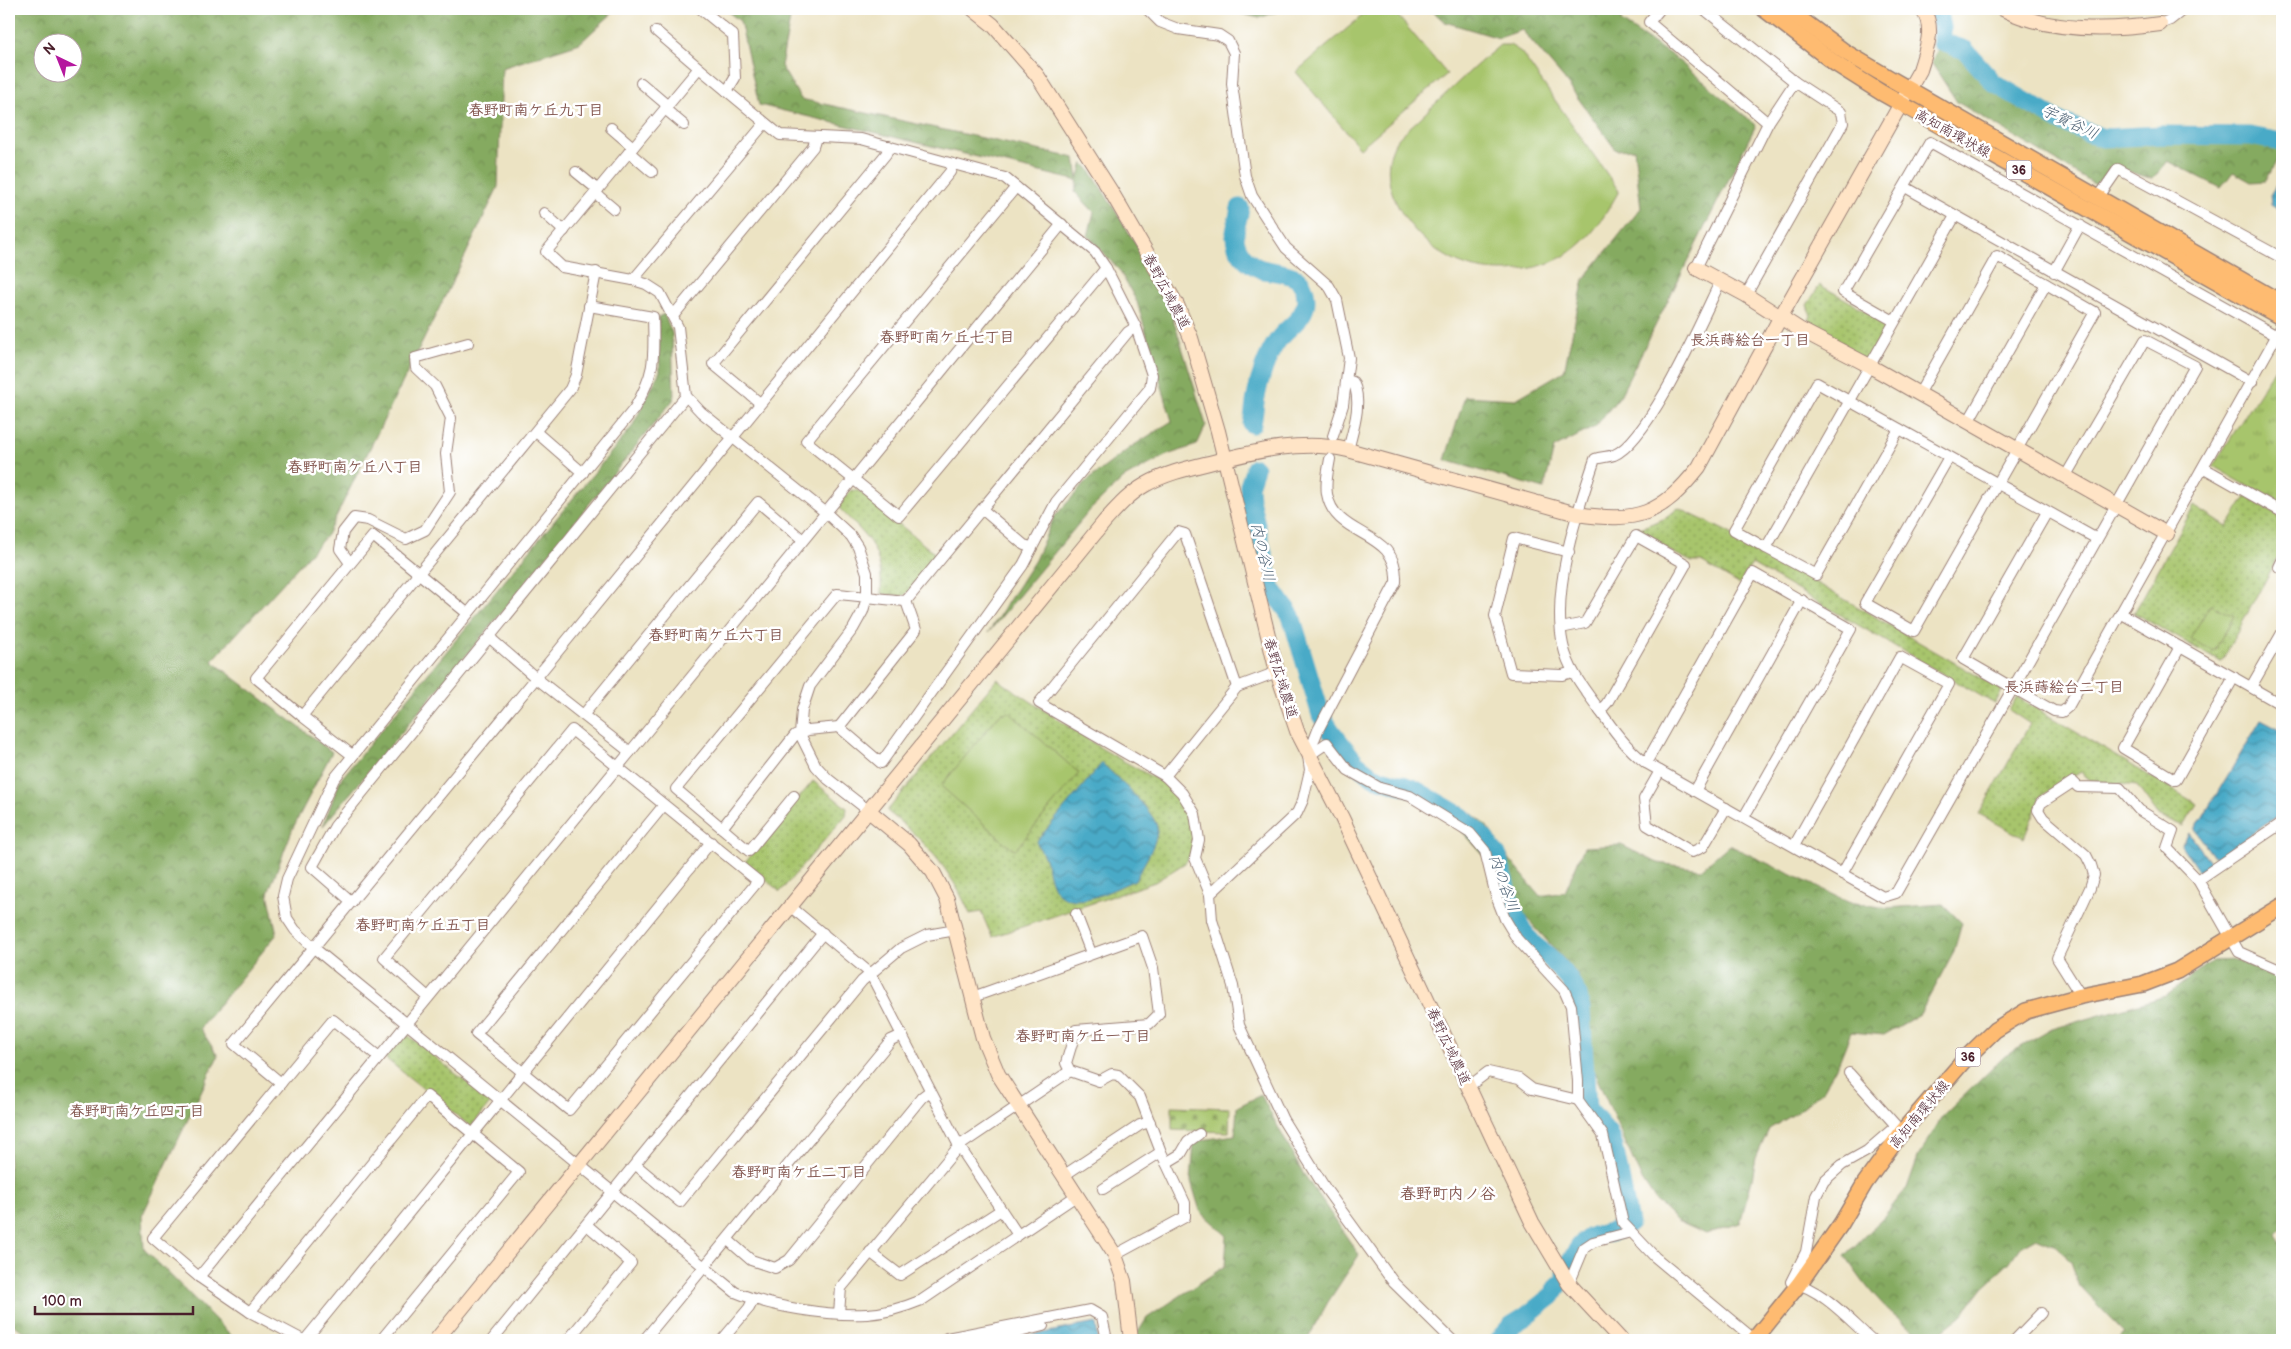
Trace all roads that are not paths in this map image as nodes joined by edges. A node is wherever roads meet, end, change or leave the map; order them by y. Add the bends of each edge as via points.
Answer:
1 (701, 9) edge
2 (973, 9) edge
3 (1147, 9) edge
4 (1660, 9) edge
5 (1704, 9) edge
6 (1764, 9) edge
7 (1787, 9) edge
8 (1922, 9) edge
9 (2003, 9) edge
10 (2184, 9) edge
11 (2160, 24) joint
12 (656, 31) dead end
13 (699, 68) junction
14 (1795, 82) junction
15 (641, 83) dead end
16 (1910, 90) junction
17 (727, 91) junction
18 (1901, 104) junction
19 (666, 108) junction
20 (764, 123) junction
21 (1768, 123) junction
22 (684, 125) dead end
23 (611, 128) dead end
24 (816, 137) junction
25 (889, 146) junction
26 (631, 150) junction
27 (953, 164) junction
28 (576, 172) dead end
29 (652, 172) dead end
30 (1016, 187) junction
31 (1905, 187) junction
32 (596, 192) junction
33 (2098, 198) junction
34 (614, 209) dead end
35 (544, 213) dead end
36 (1955, 216) junction
37 (1062, 224) junction
38 (2080, 225) junction
39 (564, 231) junction
40 (2282, 258) edge
41 (1106, 268) junction
42 (1696, 268) joint
43 (596, 272) junction
44 (2054, 272) junction
45 (634, 280) junction
46 (1720, 282) junction
47 (2046, 284) junction
48 (1746, 295) junction
49 (2282, 303) edge
50 (589, 306) junction
51 (673, 316) junction
52 (1780, 318) junction
53 (2282, 318) edge
54 (1894, 321) junction
55 (2282, 326) edge
56 (1136, 328) junction
57 (2277, 336) junction
58 (468, 343) dead end
59 (1868, 365) junction
60 (1347, 380) junction
61 (2252, 382) junction
62 (1919, 394) junction
63 (686, 396) junction
64 (1849, 400) junction
65 (760, 403) junction
66 (1968, 422) junction
67 (1899, 428) junction
68 (536, 432) junction
69 (1333, 436) dead end
70 (732, 437) junction
71 (1348, 450) junction
72 (2018, 450) junction
73 (1949, 457) junction
74 (1226, 459) junction
75 (1330, 459) dead end
76 (2204, 468) junction
77 (583, 472) junction
78 (2065, 477) junction
79 (853, 479) junction
80 (1998, 484) junction
81 (2116, 506) junction
82 (983, 510) junction
83 (825, 512) junction
84 (2047, 512) junction
85 (2282, 512) edge
86 (1577, 514) junction
87 (2167, 534) junction
88 (802, 539) junction
89 (2097, 540) junction
90 (1031, 547) junction
91 (1766, 548) junction
92 (1569, 552) junction
93 (2282, 561) edge
94 (350, 563) junction
95 (2282, 569) edge
96 (418, 574) junction
97 (867, 598) junction
98 (1802, 600) junction
99 (906, 601) junction
100 (467, 613) junction
101 (2122, 614) junction
102 (1561, 628) junction
103 (2282, 633) edge
104 (490, 638) junction
105 (2180, 647) junction
106 (1277, 672) junction
107 (1573, 672) junction
108 (536, 678) junction
109 (2234, 678) junction
110 (1236, 687) junction
111 (2250, 687) junction
112 (2013, 688) junction
113 (2282, 705) edge
114 (1600, 711) junction
115 (584, 714) junction
116 (302, 716) junction
117 (839, 726) junction
118 (800, 734) junction
119 (630, 752) junction
120 (352, 755) junction
121 (1308, 756) junction
122 (1646, 762) junction
123 (618, 767) junction
124 (1660, 772) junction
125 (1165, 776) junction
126 (1694, 791) junction
127 (794, 796) dead end
128 (664, 805) junction
129 (1726, 808) junction
130 (869, 811) junction
131 (1744, 817) junction
132 (2282, 823) edge
133 (722, 828) junction
134 (712, 842) junction
135 (1794, 846) junction
136 (1842, 874) junction
137 (2198, 880) junction
138 (1210, 894) junction
139 (352, 902) junction
140 (2282, 906) edge
141 (791, 907) junction
142 (1076, 914) dead end
143 (956, 930) junction
144 (823, 933) junction
145 (2232, 939) junction
146 (314, 948) junction
147 (1091, 953) junction
148 (2282, 971) edge
149 (870, 973) junction
150 (2081, 996) junction
151 (428, 997) junction
152 (973, 997) junction
153 (407, 1024) junction
154 (902, 1035) junction
155 (379, 1057) junction
156 (523, 1072) junction
157 (1070, 1072) junction
158 (1849, 1072) dead end
159 (281, 1083) junction
160 (1468, 1087) junction
161 (930, 1091) junction
162 (500, 1099) junction
163 (1578, 1100) junction
164 (1017, 1108) junction
165 (1150, 1122) junction
166 (1899, 1129) junction
167 (473, 1134) junction
168 (1199, 1134) dead end
169 (959, 1146) junction
170 (1161, 1152) junction
171 (1166, 1163) junction
172 (579, 1165) junction
173 (636, 1165) junction
174 (1063, 1176) junction
175 (1103, 1189) dead end
176 (613, 1192) junction
177 (1076, 1196) junction
178 (1001, 1210) junction
179 (587, 1225) junction
180 (1627, 1227) junction
181 (1018, 1235) junction
182 (728, 1240) junction
183 (870, 1252) junction
184 (1114, 1255) junction
185 (705, 1267) junction
186 (199, 1277) junction
187 (1569, 1284) junction
188 (1799, 1284) junction
189 (753, 1300) junction
190 (250, 1312) junction
191 (1079, 1312) junction
192 (839, 1313) junction
193 (2041, 1313) dead end
194 (304, 1340) edge
195 (381, 1340) edge
196 (436, 1340) edge
197 (492, 1340) edge
198 (568, 1340) edge
199 (644, 1340) edge
200 (722, 1340) edge
201 (945, 1340) edge
202 (986, 1340) edge
203 (1107, 1340) edge
204 (1131, 1340) edge
205 (1452, 1340) edge
206 (1621, 1340) edge
207 (1755, 1340) edge
208 (1872, 1340) edge
209 (2015, 1340) edge

1 - 17 street via 733,35 735,78
2 - 74 street, 春野広域農道 via 993,25 1037,75 1173,297 1191,338
3 - 60 street via 1160,22 1178,29 1219,35 1228,41 1234,53 1232,84 1245,176 1252,196 1286,248 1329,286 1337,300 1349,358
4 - 21 street via 1649,22
5 - 14 street
6 - 18 main road, 高知南環状線 / 36 via 1836,64
7 - 16 main road, 高知南環状線 / 36 via 1845,52
8 - 16 street via 1927,15 1930,37
9 - 11 street via 2040,22 2065,26 2132,28
10 - 11 street
12 - 13 street
13 - 17 street
13 - 19 street
14 - 21 street
14 - 48 street via 1841,112 1843,123
15 - 19 street
16 - 18 street
16 - 33 main road, 高知南環状線 / 36
17 - 20 street
18 - 52 street
18 - 53 main road, 高知南環状線 / 36
19 - 22 street
19 - 26 street
20 - 24 street via 780,135
20 - 45 street
21 - 42 street
23 - 26 street
24 - 25 street via 861,139
24 - 51 street via 813,148
25 - 27 street
25 - 65 street via 886,154 713,364
26 - 29 street
26 - 32 street
27 - 30 street via 1005,178
27 - 65 street
28 - 32 street
30 - 37 street
30 - 79 street via 806,441
31 - 36 street
31 - 38 street via 1930,142
31 - 54 street via 1843,292
32 - 34 street
32 - 39 street
33 - 40 street via 2118,169
33 - 49 main road, 高知南環状線 / 36
35 - 39 street
36 - 44 street
36 - 54 street
37 - 41 street via 1095,252
37 - 79 street
38 - 44 street
38 - 57 street
39 - 43 street via 546,252 562,267
41 - 56 street
41 - 79 street via 899,516
42 - 46 street
43 - 45 street
43 - 50 street
44 - 61 street
45 - 51 street via 660,294
46 - 48 street
46 - 86 street via 1660,402 1646,423 1625,447 1615,454 1595,459
47 - 62 street via 1997,256
47 - 66 street
47 - 72 street via 2095,312
48 - 52 street
50 - 68 street via 576,376 570,389
50 - 77 street via 653,317 654,361 646,388 634,409
51 - 63 street via 678,327
52 - 59 street
52 - 86 street via 1699,467 1683,487 1647,513 1608,519
54 - 59 street
55 - 57 street
56 - 82 street via 1128,332
56 - 90 street via 1152,375 1150,388 1056,502
57 - 61 street
58 - 94 street via 415,358 416,368 436,386 451,418 446,454 450,492 425,530 406,539 368,520 354,518 343,532 340,549
59 - 62 street
59 - 64 street
60 - 69 street
60 - 71 street via 1353,382 1356,390 1356,420
61 - 76 street
62 - 66 street
63 - 70 street
63 - 104 street
64 - 67 street
64 - 91 street
64 - 91 street via 1817,383 1734,530
65 - 70 street
66 - 72 street
67 - 73 street
67 - 91 street via 1816,575
68 - 77 street
68 - 96 street
70 - 83 street
70 - 108 street
71 - 74 street via 1290,446
71 - 86 street
72 - 78 street
72 - 80 street
73 - 80 street
73 - 80 street via 1865,603 1914,631
74 - 106 street, 春野広域農道
74 - 130 street via 1172,472 1124,500
75 - 121 street via 1327,495 1335,513 1345,524 1384,546 1397,568 1396,582 1326,712
76 - 85 street
76 - 87 street
77 - 100 street
78 - 81 street
78 - 81 street via 2145,340 2195,366
79 - 83 street
80 - 84 street
81 - 87 street
81 - 89 street
82 - 90 street via 1024,545
82 - 99 street
83 - 88 street
83 - 97 street via 852,536 858,547 866,573
84 - 89 street
84 - 112 street via 1963,659
86 - 92 street
87 - 101 street
88 - 115 street via 758,502
88 - 119 street
89 - 112 street
90 - 117 street via 1023,565 881,763
92 - 102 street via 1560,598
92 - 107 street via 1514,538 1495,616 1511,673 1562,676
93 - 95 street via 2279,567
94 - 96 street via 372,536
94 - 116 street via 256,678
96 - 100 street
96 - 116 street
97 - 99 street
97 - 118 street via 853,629 810,686 802,710
97 - 133 street via 837,594 676,789
98 - 122 street via 1753,572
98 - 126 street
98 - 131 street via 1851,628
99 - 117 street via 916,630
100 - 120 street
101 - 105 street
101 - 112 street via 2068,707 2062,712 2054,711
102 - 107 street via 1563,647
102 - 114 street via 1585,623 1636,536 1686,564 1607,704
103 - 111 street
104 - 108 street
104 - 139 street via 335,826 312,867
105 - 109 street
105 - 109 street via 2123,748 2176,780
106 - 110 street
106 - 121 street, 春野広域農道
107 - 114 street
108 - 115 street
108 - 139 street
109 - 111 street
110 - 125 street
110 - 125 street via 1185,534 1178,532 1039,703
111 - 113 street
112 - 136 street via 1896,893 1883,898
114 - 122 street via 1630,752
115 - 119 street
116 - 120 street
117 - 118 street
118 - 130 street via 816,766 828,780
118 - 133 street via 795,735
119 - 123 street
120 - 146 street via 326,792 287,879 283,896 287,918
121 - 138 street via 1310,770 1297,813
121 - 160 street, 春野広域農道 via 1342,818
121 - 163 street via 1327,744 1348,770 1380,788 1410,796 1470,833 1485,851 1505,920 1517,939 1564,990 1571,1006
122 - 124 street
123 - 128 street
123 - 151 street
123 - 151 street via 572,730 390,950 384,958
124 - 126 street
124 - 129 street via 1644,799 1646,825 1692,852 1704,847
125 - 138 street via 1182,793 1195,814 1199,840 1195,858
126 - 129 street
127 - 133 street via 749,851
128 - 134 street
128 - 156 street via 476,1034
129 - 131 street
130 - 141 street
130 - 143 street via 908,844 933,872
131 - 135 street
132 - 137 street
134 - 156 street
134 - 156 street via 758,881 569,1110
135 - 136 street
135 - 136 street via 1900,657 1949,684
137 - 145 street
137 - 150 street via 2167,848 2173,831 2139,810 2120,788 2078,787 2073,782 2041,803 2038,810 2043,818 2086,855 2094,875 2057,958
138 - 205 street via 1212,920 1233,986 1239,1025 1283,1120 1324,1188 1394,1283
139 - 146 street
140 - 145 main road, 高知南環状線 / 36
141 - 144 street
141 - 172 street
142 - 147 street
143 - 149 street via 927,935 901,948
143 - 152 street
144 - 149 street
144 - 173 street
145 - 148 street via 2239,952
145 - 150 main road, 高知南環状線 / 36 via 2177,971 2143,984
146 - 153 street
146 - 159 street via 234,1044
147 - 152 street
147 - 157 street via 1142,936 1153,968 1159,1014 1149,1024 1076,1030 1066,1063
149 - 154 street
149 - 173 street via 680,1202
150 - 166 main road, 高知南環状線 / 36 via 2026,1011 1994,1030
151 - 153 street
152 - 164 street via 998,1074
153 - 155 street
153 - 162 street
154 - 161 street
154 - 182 street via 891,1040
155 - 159 street via 333,1020
155 - 186 street
156 - 162 street
157 - 164 street
157 - 165 street via 1099,1081 1118,1074 1140,1097
158 - 166 street
159 - 186 street via 153,1238
160 - 163 street via 1488,1072 1519,1079 1532,1089
160 - 187 street, 春野広域農道 via 1532,1222
161 - 169 street
161 - 182 street via 789,1260 775,1268 751,1260
162 - 167 street
162 - 172 street
163 - 180 street via 1602,1135
164 - 169 street
164 - 174 street
165 - 170 street
165 - 174 street via 1140,1125
166 - 188 main road, 高知南環状線 / 36 via 1841,1224
166 - 188 street via 1842,1165 1824,1181 1816,1196 1806,1252 1791,1282
167 - 190 street via 427,1096
167 - 194 street
167 - 195 street via 519,1172
168 - 171 street via 1188,1142 1181,1154
169 - 178 street
169 - 183 street
170 - 171 street
170 - 175 street
171 - 184 street via 1185,1203 1185,1217
172 - 176 street
172 - 196 street
173 - 176 street
174 - 177 street
176 - 179 street
176 - 185 street
177 - 181 street
177 - 184 street
178 - 181 street
178 - 183 street via 900,1275
179 - 197 street
179 - 198 street via 630,1263
180 - 187 street via 1584,1248
180 - 207 street via 1655,1257
181 - 192 street via 922,1300 887,1311
182 - 185 street
183 - 192 street via 841,1288
184 - 204 street via 1124,1281
185 - 189 street via 734,1292
185 - 199 street
186 - 190 street
187 - 206 street, 春野広域農道
188 - 207 main road, 高知南環状線 / 36
188 - 208 street via 1829,1302
189 - 192 street
189 - 200 street
190 - 194 street
191 - 201 street
191 - 202 street via 1078,1317
191 - 203 street via 1090,1310 1102,1318
193 - 209 street

